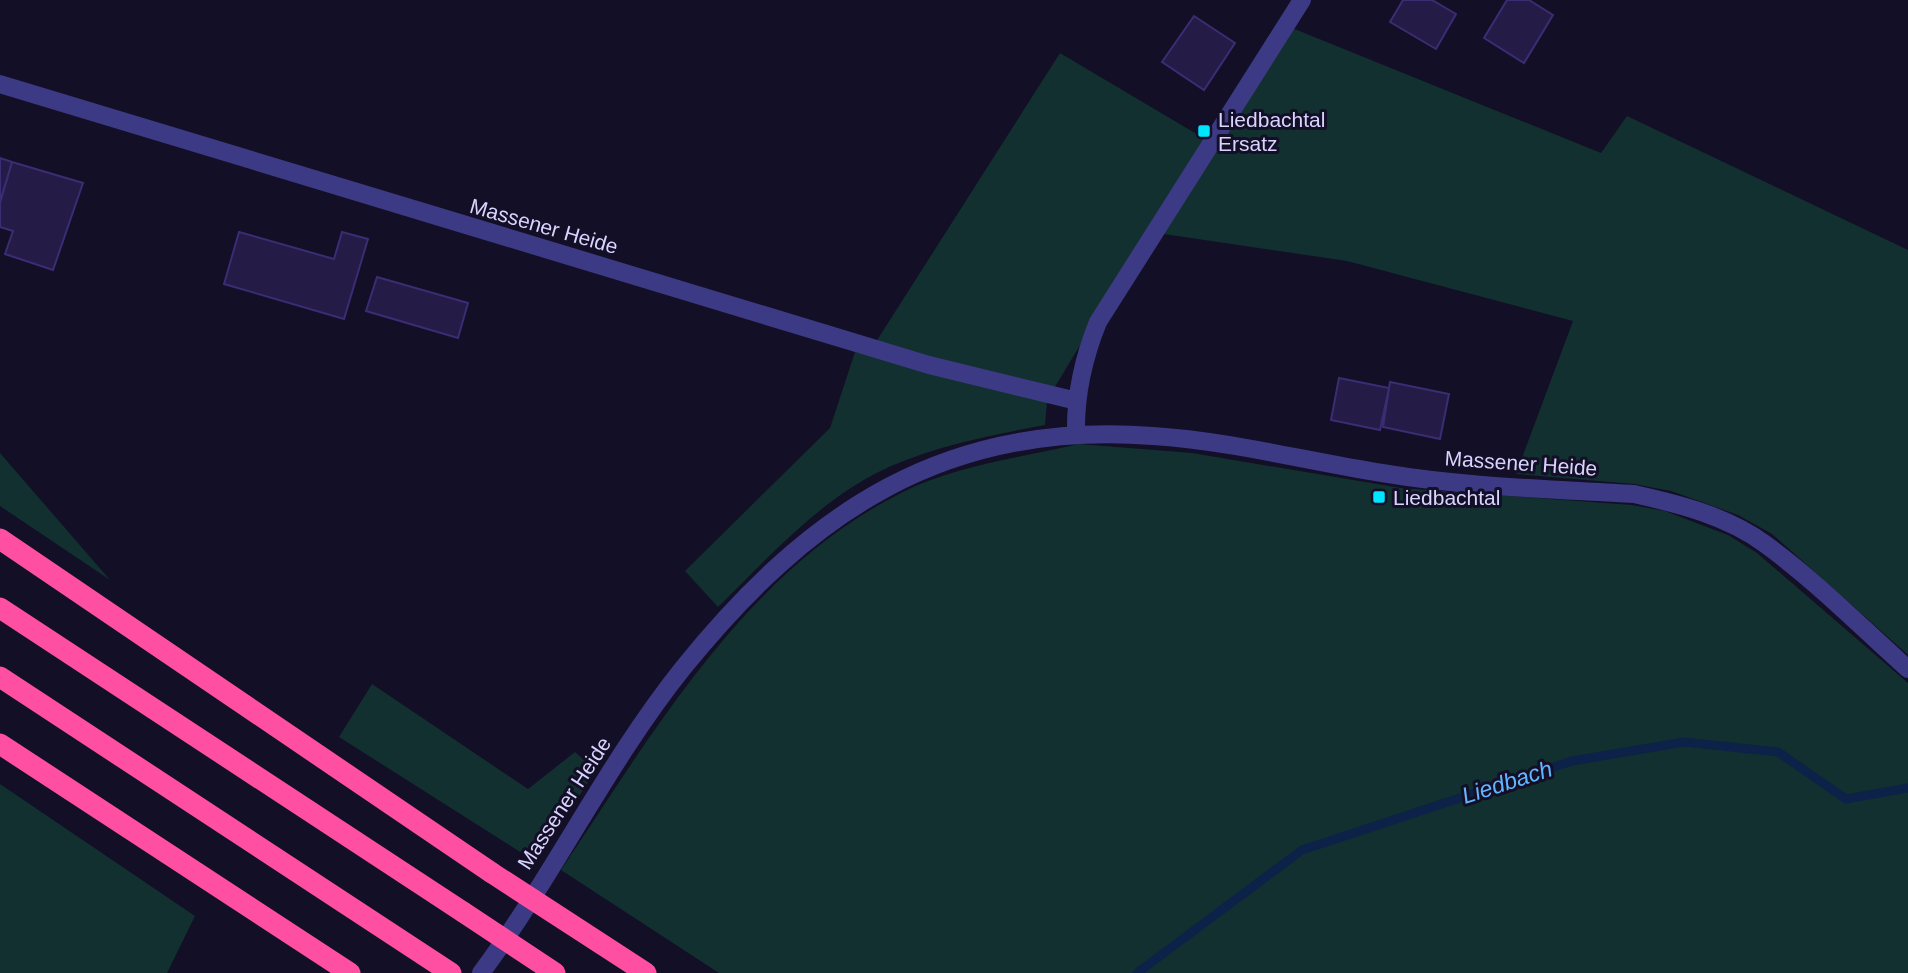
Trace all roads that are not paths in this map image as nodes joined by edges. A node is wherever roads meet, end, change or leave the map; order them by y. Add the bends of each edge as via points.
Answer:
1 (1302, 0) edge
2 (0, 85) edge
3 (1077, 401) junction
4 (1076, 435) junction
5 (0, 539) edge
6 (0, 608) edge
7 (1908, 668) edge
8 (0, 677) edge
9 (0, 744) edge
10 (350, 973) edge
11 (451, 973) edge
12 (481, 973) edge
13 (555, 973) edge
14 (646, 973) edge

1 - 3 street via 1115,291 1085,354
2 - 3 street, Massener Heide via 929,365
3 - 4 street
4 - 7 street, Massener Heide via 1152,435 1404,476 1634,495 1668,502 1700,511 1765,543
4 - 12 street, Massener Heide via 1006,444 928,467 856,503 802,542 728,615 681,670
5 - 14 highway, bridge
6 - 13 highway, bridge
8 - 11 highway
9 - 10 highway

